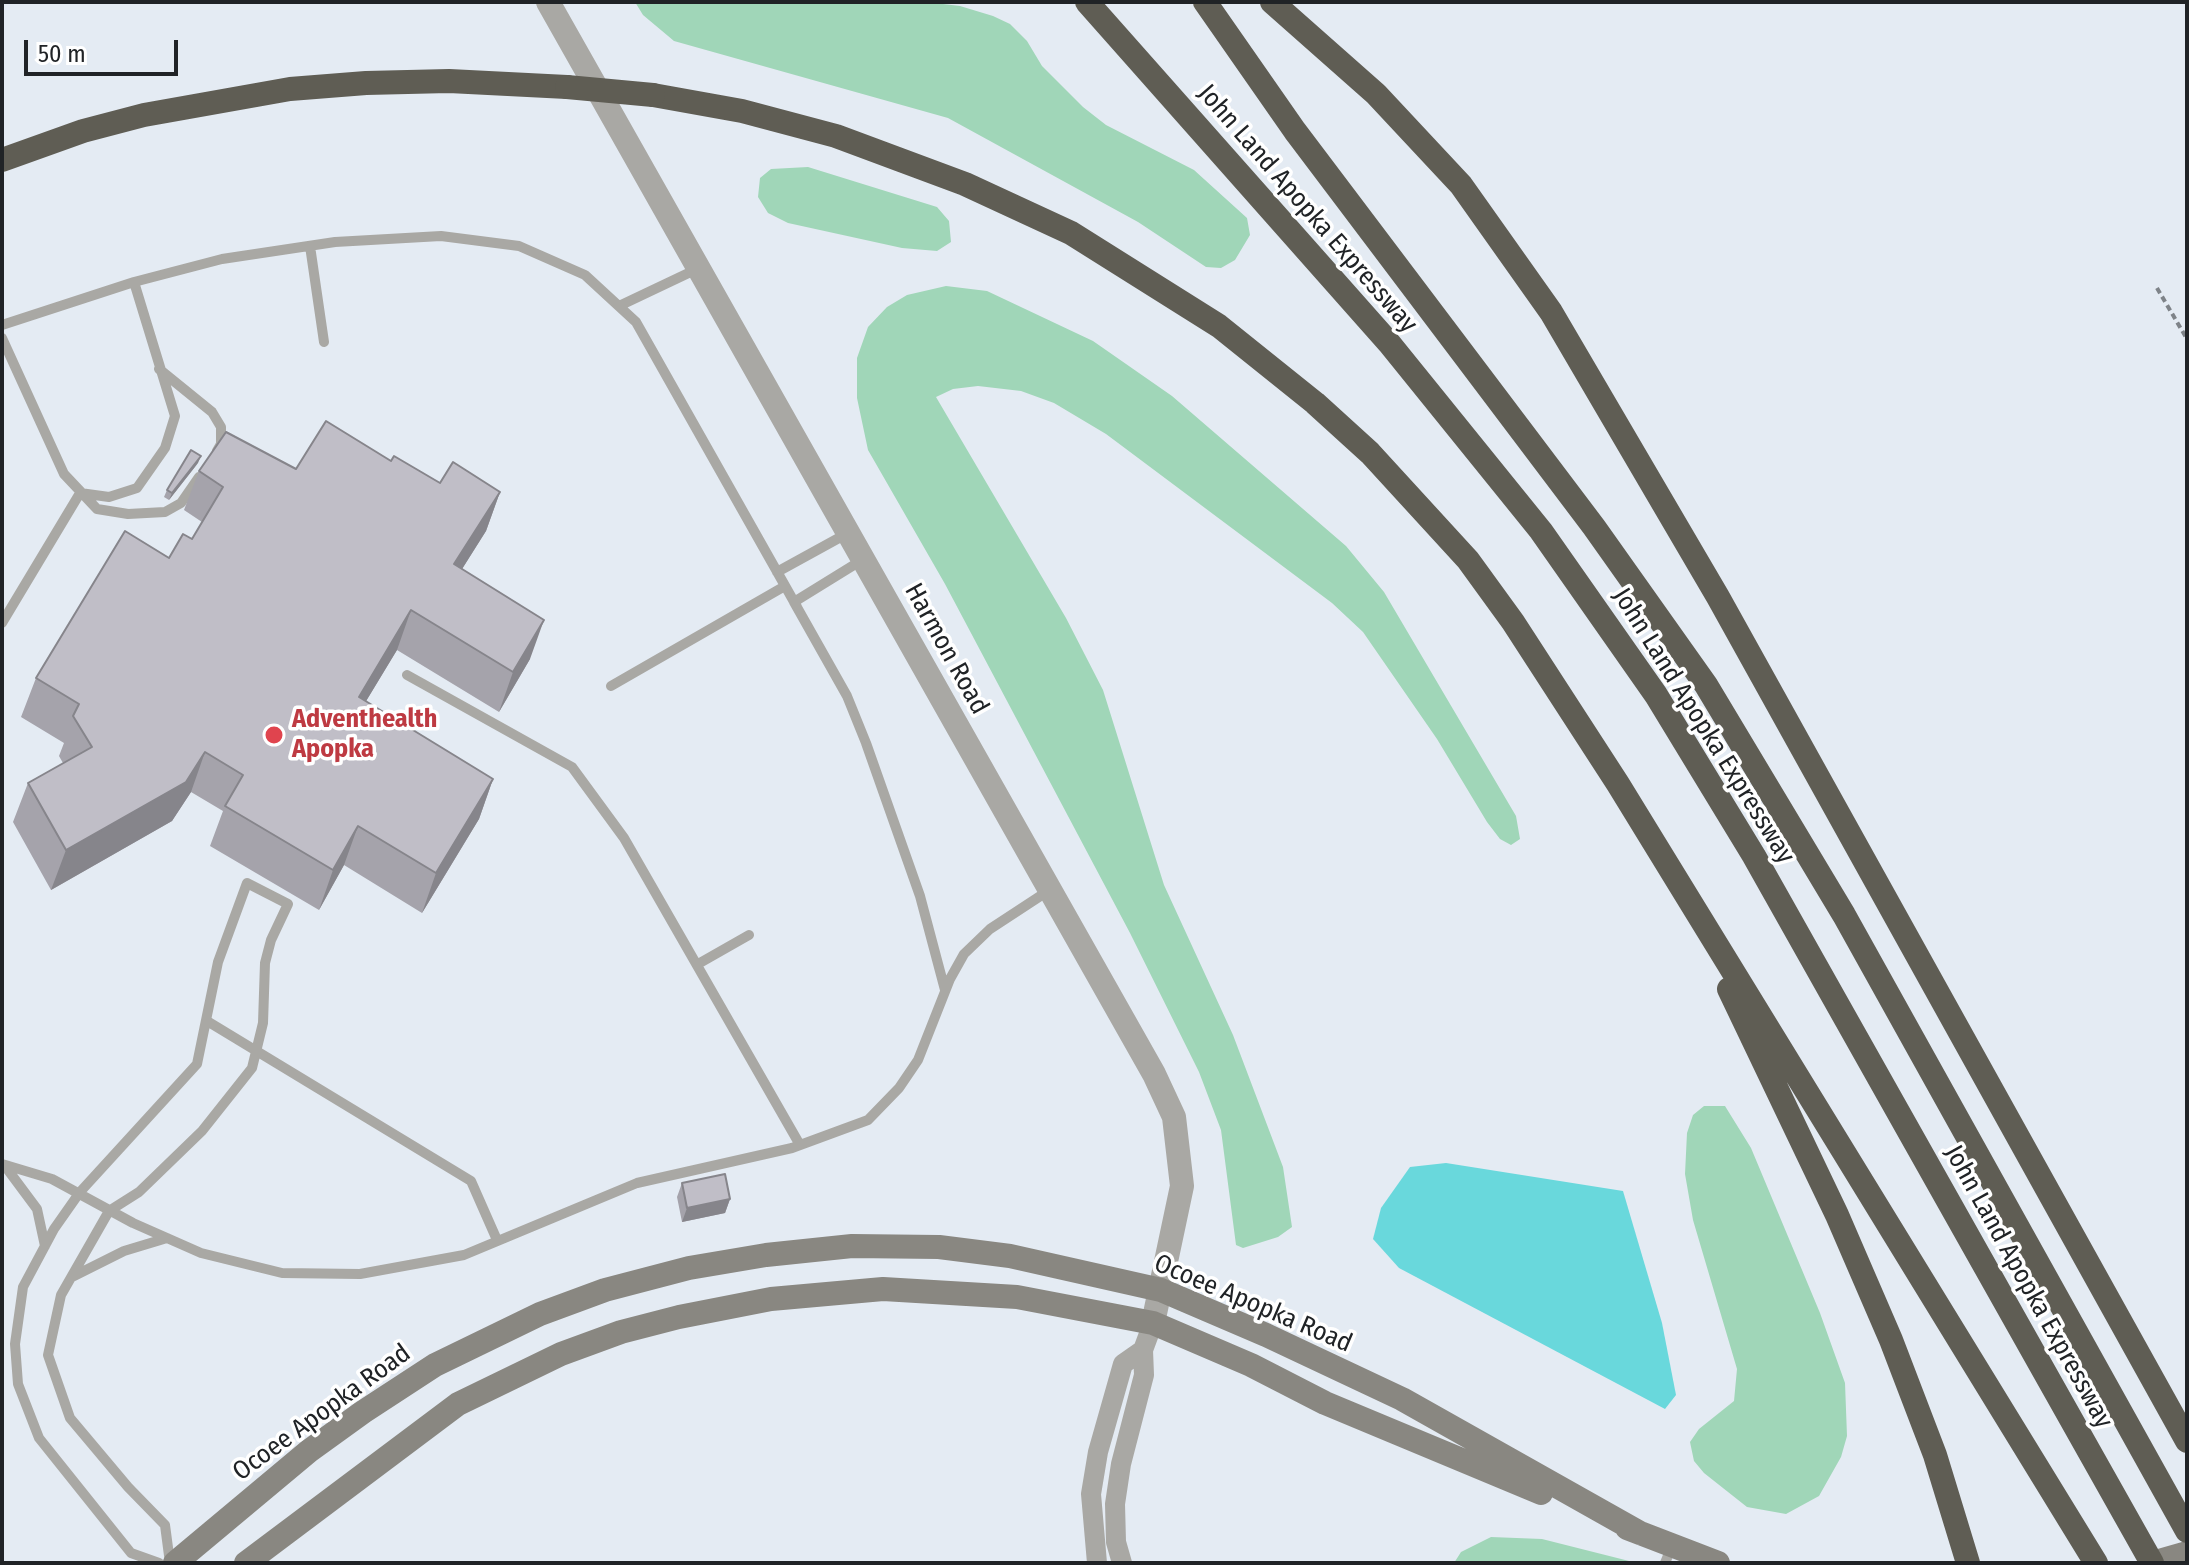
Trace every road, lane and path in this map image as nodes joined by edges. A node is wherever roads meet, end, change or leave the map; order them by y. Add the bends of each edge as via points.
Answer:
1 (548, 2) edge
2 (1087, 2) edge
3 (1205, 2) edge
4 (1272, 2) edge
5 (2, 160) edge
6 (310, 246) junction
7 (699, 268) junction
8 (134, 282) junction
9 (2157, 288) dead end
10 (619, 306) junction
11 (2, 325) edge
12 (2, 338) edge
13 (2187, 339) edge
14 (324, 342) dead end
15 (159, 369) junction
16 (212, 457) edge
17 (204, 470) edge
18 (80, 493) junction
19 (848, 533) junction
20 (863, 560) junction
21 (777, 572) junction
22 (785, 586) junction
23 (796, 604) junction
24 (2, 623) edge
25 (407, 675) dead end
26 (611, 686) dead end
27 (1050, 890) junction
28 (1689, 904) junction
29 (749, 935) dead end
30 (698, 964) junction
31 (945, 990) junction
32 (207, 1021) junction
33 (258, 1051) junction
34 (800, 1145) junction
35 (3, 1165) edge
36 (80, 1192) junction
37 (109, 1211) junction
38 (167, 1238) junction
39 (497, 1240) junction
40 (45, 1246) junction
41 (72, 1277) junction
42 (1161, 1290) junction
43 (1153, 1323) junction
44 (1143, 1350) junction
45 (2187, 1441) edge
46 (2187, 1531) edge
47 (1640, 1533) junction
48 (2187, 1553) edge
49 (1965, 1554) edge
50 (1668, 1555) edge
51 (159, 1563) edge
52 (173, 1563) edge
53 (246, 1563) edge
54 (1097, 1563) edge
55 (1122, 1563) edge
56 (1718, 1563) edge
57 (2096, 1563) edge
58 (2152, 1563) edge

1 - 7 street, Harmon Road
2 - 58 highway, John Land Apopka Expressway via 1398,355 1541,531 1656,695 1754,856
3 - 46 highway, John Land Apopka Expressway via 1706,685 1844,915
4 - 45 highway via 1376,94 1461,185 1551,312 1718,597
5 - 28 highway, bridge via 144,115 290,89 449,81 653,95 742,111 822,132 965,184 1114,257 1219,326 1370,453 1468,560 1521,634
6 - 8 lane via 222,259
6 - 10 lane via 441,236 519,246 585,275
6 - 14 lane
7 - 10 lane
7 - 19 street, Harmon Road
8 - 11 lane
8 - 15 lane
9 - 13 path
10 - 21 lane via 636,322
12 - 18 lane via 64,474
15 - 16 lane via 212,412 221,427 221,444
15 - 18 lane via 175,416 149,475 123,494
17 - 18 lane via 181,503 150,516 97,509
18 - 24 lane
19 - 20 street, Harmon Road
19 - 21 lane
20 - 23 lane
20 - 27 street, Harmon Road
21 - 22 lane
22 - 23 lane
22 - 26 lane
23 - 31 lane via 847,696 866,743 920,896
25 - 30 lane via 572,767 624,838
27 - 31 lane via 990,929 964,954
27 - 42 street, Harmon Road via 1174,1117 1182,1186
28 - 49 highway via 1891,1340 1935,1455
28 - 57 highway
29 - 30 lane
30 - 34 lane
31 - 34 lane via 918,1060 899,1088 868,1120
32 - 33 lane
32 - 33 lane via 218,962 247,883 288,904 265,963
32 - 36 lane via 197,1064
33 - 37 lane via 252,1068 202,1131 139,1192
33 - 39 lane via 471,1181
34 - 39 lane via 637,1183
35 - 36 lane
35 - 40 lane via 32,1198
36 - 37 lane
36 - 40 lane
37 - 38 lane
37 - 41 lane
38 - 39 lane via 201,1253 282,1273 318,1274 360,1274 445,1260
38 - 41 lane via 124,1251
40 - 51 lane via 23,1287 15,1344 18,1384 39,1438 73,1483 131,1553
41 - 52 lane via 61,1295 48,1355 70,1418 165,1525
42 - 43 street, Harmon Road
42 - 47 main road, Ocoee Apopka Road via 1402,1399
42 - 52 main road, Ocoee Apopka Road via 1010,1256 939,1247 866,1246 751,1257 605,1290 540,1314 435,1365 309,1451
43 - 44 street, Harmon Road
43 - 47 main road, Ocoee Apopka Road via 1325,1403
43 - 53 main road, Ocoee Apopka Road via 1017,1297 883,1289 771,1299 621,1332 561,1354 458,1404
44 - 54 street, Harmon Road via 1123,1364 1098,1452 1091,1494
44 - 55 street, Harmon Road via 1144,1375 1115,1504
47 - 50 main road, Ocoee Apopka Road
48 - 58 main road
50 - 56 main road, Ocoee Apopka Road

